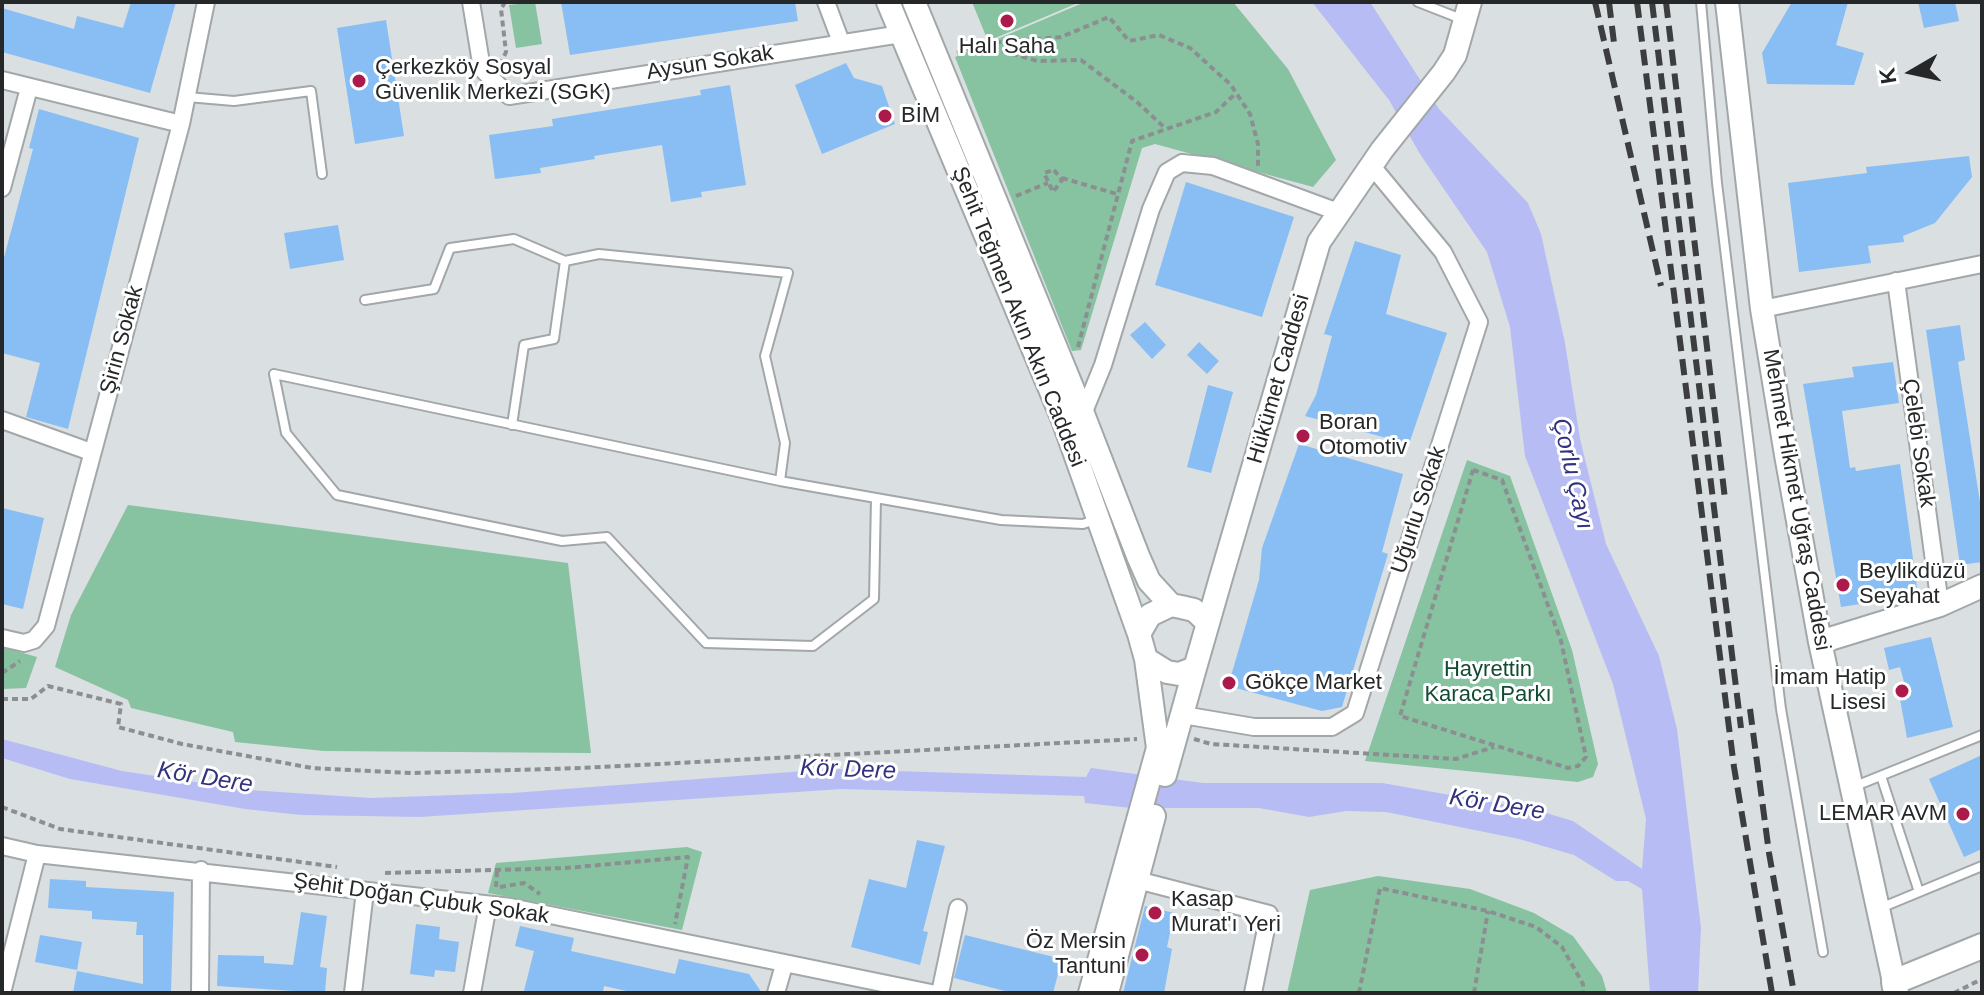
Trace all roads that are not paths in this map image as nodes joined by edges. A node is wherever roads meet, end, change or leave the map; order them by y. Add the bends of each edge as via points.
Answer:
1 (206, 2) edge
2 (471, 2) edge
3 (826, 2) edge
4 (888, 2) edge
5 (914, 2) edge
6 (1418, 2) edge
7 (1701, 2) edge
8 (1727, 2) edge
9 (1468, 11) edge
10 (901, 34) junction
11 (841, 42) junction
12 (2, 80) edge
13 (29, 88) junction
14 (187, 97) junction
15 (181, 124) junction
16 (1376, 157) junction
17 (322, 174) dead end
18 (2, 188) edge
19 (1338, 212) junction
20 (565, 261) junction
21 (1982, 264) edge
22 (1896, 281) junction
23 (365, 300) dead end
24 (1762, 309) junction
25 (1083, 414) junction
26 (2, 420) edge
27 (512, 425) junction
28 (91, 452) junction
29 (780, 481) junction
30 (876, 498) junction
31 (1098, 519) junction
32 (1220, 581) junction
33 (1982, 586) edge
34 (1940, 605) junction
35 (1176, 606) junction
36 (1208, 623) junction
37 (1139, 634) junction
38 (2, 638) edge
39 (1820, 642) junction
40 (1146, 659) junction
41 (1195, 668) junction
42 (1982, 735) edge
43 (1169, 738) junction
44 (1881, 776) junction
45 (1853, 787) junction
46 (1138, 845) junction
47 (2, 846) edge
48 (37, 854) junction
49 (1982, 866) edge
50 (201, 870) junction
51 (1137, 880) junction
52 (365, 891) junction
53 (1919, 892) junction
54 (488, 905) junction
55 (958, 908) dead end
56 (1878, 909) junction
57 (1982, 946) edge
58 (1823, 952) dead end
59 (784, 965) junction
60 (1895, 988) edge
61 (2, 993) edge
62 (200, 993) edge
63 (353, 993) edge
64 (472, 993) edge
65 (776, 993) edge
66 (931, 993) edge
67 (940, 993) edge
68 (1090, 993) edge
69 (1107, 993) edge
70 (1253, 993) edge

1 - 14 street, Şirin Sokak
2 - 11 street, Aysun Sokak via 487,74 509,96
3 - 11 street
4 - 10 main road, Şehit Teğmen Akın Akın Caddesi
5 - 25 main road, Şehit Teğmen Akın Akın Caddesi
6 - 9 lane
7 - 58 lane via 1717,183 1781,709
8 - 24 main road, Mehmet Hikmet Uğraş Caddesi
9 - 16 main road, Hükümet Caddesi via 1455,55
10 - 11 street, Aysun Sokak
10 - 31 main road, Şehit Teğmen Akın Akın Caddesi via 1063,420
12 - 13 street
13 - 15 street
13 - 18 street
14 - 15 street, Şirin Sokak
14 - 17 lane via 234,101 311,91
15 - 28 street, Şirin Sokak
16 - 19 main road, Hükümet Caddesi
16 - 43 street, Uğurlu Sokak via 1443,252 1479,322 1355,713 1332,727 1254,727
19 - 25 street via 1213,166 1182,163 1167,172
19 - 32 main road, Hükümet Caddesi via 1319,242
20 - 23 lane via 514,239 450,248 434,289
20 - 27 lane via 554,339 524,345
20 - 29 lane via 599,254 788,273 765,356 785,443
21 - 22 street
22 - 24 street
22 - 34 street, Çelebi Sokak
24 - 39 main road, Mehmet Hikmet Uğraş Caddesi
25 - 35 main road, Şehit Teğmen Akın Akın Caddesi via 1149,581
26 - 28 street
27 - 29 lane
27 - 30 lane via 274,374 286,433 337,495 562,541 607,537 706,643 813,646 874,599
28 - 38 street, Şirin Sokak via 46,626 24,643
29 - 30 lane
30 - 31 lane via 1001,520 1083,524
31 - 37 main road, Şehit Teğmen Akın Akın Caddesi
32 - 35 main road via 1208,594
32 - 36 main road, Hükümet Caddesi
33 - 34 main road
34 - 39 main road
35 - 36 main road via 1194,610
35 - 37 main road via 1150,615
36 - 41 main road
37 - 40 main road
39 - 45 main road, Mehmet Hikmet Uğraş Caddesi
40 - 41 main road via 1167,672
40 - 43 main road
41 - 43 main road
42 - 44 lane
43 - 46 main road
44 - 45 lane
44 - 53 lane
45 - 56 main road, Mehmet Hikmet Uğraş Caddesi
46 - 51 main road
46 - 68 main road
47 - 48 street, Şehit Doğan Çubuk Sokak
48 - 50 street, Şehit Doğan Çubuk Sokak
48 - 61 street
49 - 53 lane
50 - 52 street, Şehit Doğan Çubuk Sokak
50 - 62 street
51 - 69 main road
51 - 70 street via 1269,914
52 - 54 street, Şehit Doğan Çubuk Sokak
52 - 63 street
53 - 56 lane
54 - 59 street, Şehit Doğan Çubuk Sokak
54 - 64 street
55 - 67 street
56 - 60 main road, Mehmet Hikmet Uğraş Caddesi
57 - 60 main road
59 - 65 street
59 - 66 street, Şehit Doğan Çubuk Sokak

